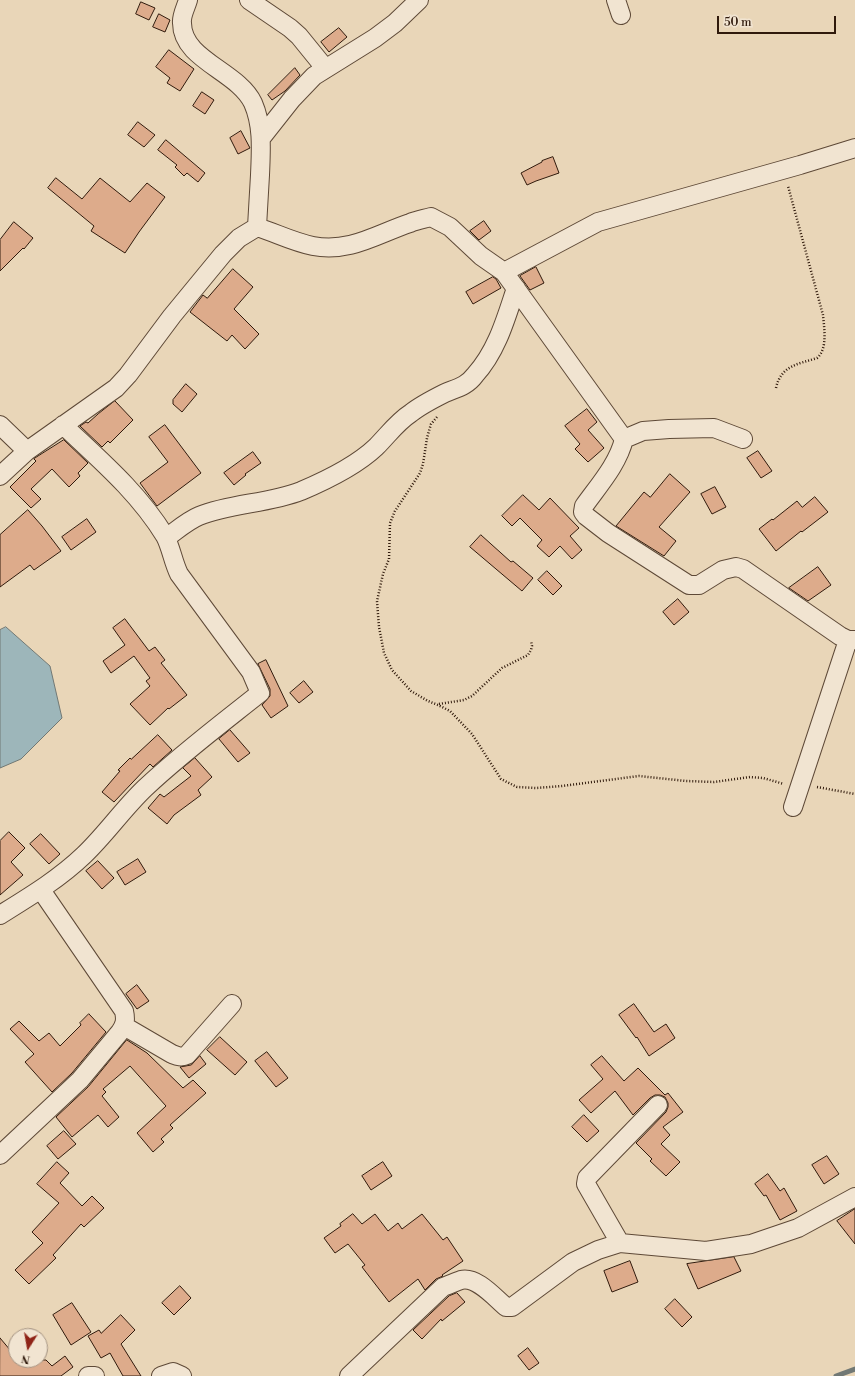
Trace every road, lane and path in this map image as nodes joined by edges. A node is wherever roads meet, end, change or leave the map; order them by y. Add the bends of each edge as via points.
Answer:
1 (188, 0) edge
2 (248, 0) edge
3 (419, 0) edge
4 (326, 68) junction
5 (262, 137) junction
6 (855, 148) edge
7 (783, 170) junction
8 (257, 227) junction
9 (504, 272) junction
10 (516, 288) junction
11 (776, 388) dead end
12 (439, 415) dead end
13 (0, 425) edge
14 (63, 426) junction
15 (624, 439) junction
16 (743, 439) dead end
17 (27, 451) junction
18 (0, 476) edge
19 (166, 538) junction
20 (852, 640) edge
21 (531, 641) dead end
22 (438, 704) junction
23 (788, 785) dead end
24 (814, 787) dead end
25 (855, 794) edge
26 (793, 807) dead end
27 (41, 890) junction
28 (0, 915) edge
29 (232, 1004) dead end
30 (124, 1026) junction
31 (658, 1105) dead end
32 (0, 1155) edge
33 (855, 1197) edge
34 (620, 1243) junction
35 (88, 1376) edge
36 (95, 1376) edge
37 (160, 1376) edge
38 (182, 1376) edge
39 (349, 1376) edge

1 - 5 street via 181,22 182,34 199,55 243,90 252,102
2 - 4 street via 290,28
3 - 4 street via 375,38
4 - 5 street via 314,76 292,99
5 - 8 street
6 - 7 street
7 - 9 street via 598,222
7 - 11 path via 822,315 824,348 817,358 783,372
8 - 9 street via 314,246 350,246 431,217 450,227 481,256
8 - 14 street via 239,238 223,254 116,388
9 - 10 street
10 - 15 street
10 - 19 street via 496,343 486,361 468,383 428,401 410,413 394,426 377,446 340,472 280,498 213,511 197,517
12 - 22 path via 431,424 420,473 390,523 389,559 382,574 377,601 384,653 392,670 411,691 428,702
13 - 17 street
14 - 17 street
14 - 19 street via 125,484
15 - 16 street via 643,431 669,428 714,428
15 - 20 street via 615,463 584,506 583,512 586,516 689,585 698,585 723,570 736,567 743,569
17 - 18 street
19 - 27 street via 179,574 251,672 260,693 146,787 83,856
20 - 26 street
21 - 22 path via 532,650 528,654 502,668 472,696 464,700
22 - 23 path via 450,711 472,734 501,779 517,787 562,786 639,776 714,782 750,777
24 - 25 path
27 - 28 street
27 - 30 street via 124,1011
29 - 30 street via 184,1057 172,1054
30 - 32 street via 80,1080
31 - 34 street via 586,1181
33 - 34 street via 798,1228 751,1244 706,1251
34 - 39 street via 573,1262 512,1307 506,1307 480,1284 470,1280 462,1280 444,1287
35 - 36 street
37 - 38 street via 173,1372

